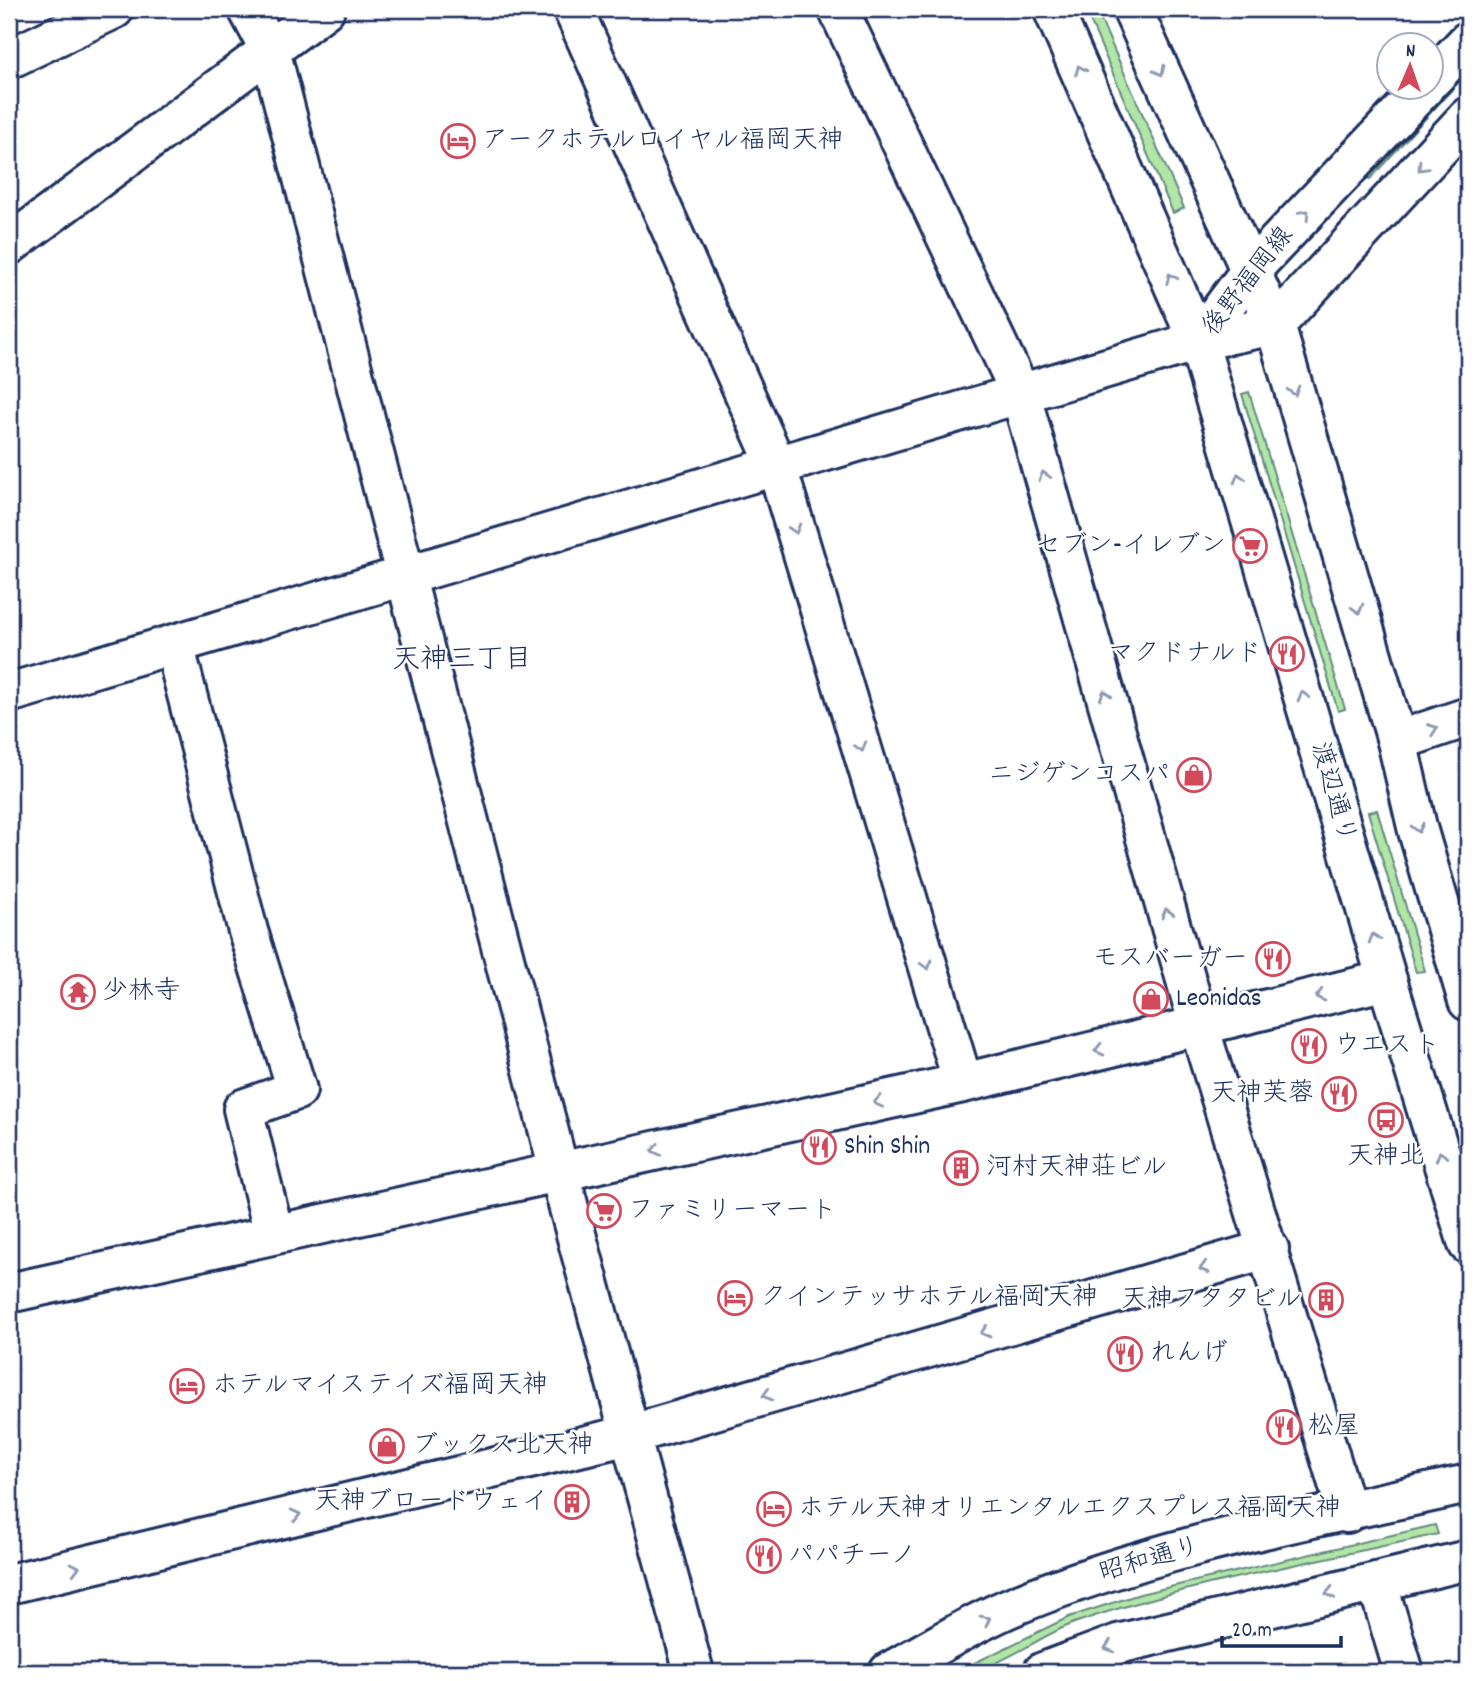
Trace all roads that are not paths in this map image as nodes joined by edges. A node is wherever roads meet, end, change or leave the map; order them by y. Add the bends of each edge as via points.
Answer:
1 (114, 9) edge
2 (248, 9) edge
3 (325, 9) edge
4 (573, 9) edge
5 (838, 9) edge
6 (1053, 9) edge
7 (1132, 9) edge
8 (1468, 41) edge
9 (270, 50) junction
10 (9, 59) edge
11 (1446, 64) edge
12 (1411, 102) edge
13 (1468, 117) edge
14 (9, 246) edge
15 (1251, 270) junction
16 (1275, 325) junction
17 (1198, 341) junction
18 (1020, 392) junction
19 (776, 464) junction
20 (405, 574) junction
21 (174, 644) junction
22 (9, 693) edge
23 (1468, 717) edge
24 (1397, 741) junction
25 (1387, 980) junction
26 (1468, 1001) edge
27 (1199, 1026) junction
28 (963, 1083) junction
29 (559, 1171) junction
30 (274, 1234) junction
31 (1468, 1244) edge
32 (1269, 1249) junction
33 (9, 1293) edge
34 (629, 1435) junction
35 (1468, 1485) edge
36 (1348, 1513) junction
37 (1468, 1560) edge
38 (1377, 1582) junction
39 (9, 1584) edge
40 (694, 1672) edge
41 (889, 1672) edge
42 (1043, 1672) edge
43 (1404, 1672) edge

1 - 10 street
2 - 9 street
3 - 9 street
4 - 19 street
5 - 18 street
17 -> 6 street, 渡辺通り
7 -> 15 street
8 - 11 street
9 - 14 street
9 - 20 street
15 -> 12 street, 後野福岡線
13 -> 16 street, 後野福岡線
15 - 16 street
15 - 17 street, 後野福岡線
16 - 17 street, 後野福岡線
16 -> 24 street
17 - 18 street
25 -> 17 street, 渡辺通り
18 - 19 street
27 -> 18 street
19 - 20 street
19 -> 28 street
20 - 21 street
20 - 29 street
21 - 22 street
21 - 30 street via 248,931 298,1090 243,1108
24 -> 23 street
24 -> 26 street
25 -> 27 street
31 -> 25 street, 渡辺通り
27 -> 28 street
27 - 32 street
28 -> 29 street
29 - 30 street
29 - 34 street
30 - 33 street
32 -> 34 street
32 - 36 street
39 -> 34 street
34 - 40 street
35 - 36 street, 昭和通り
41 -> 36 street, 昭和通り via 1014,1606 1107,1571
37 - 38 street
38 -> 42 street via 1118,1644
38 - 43 street

